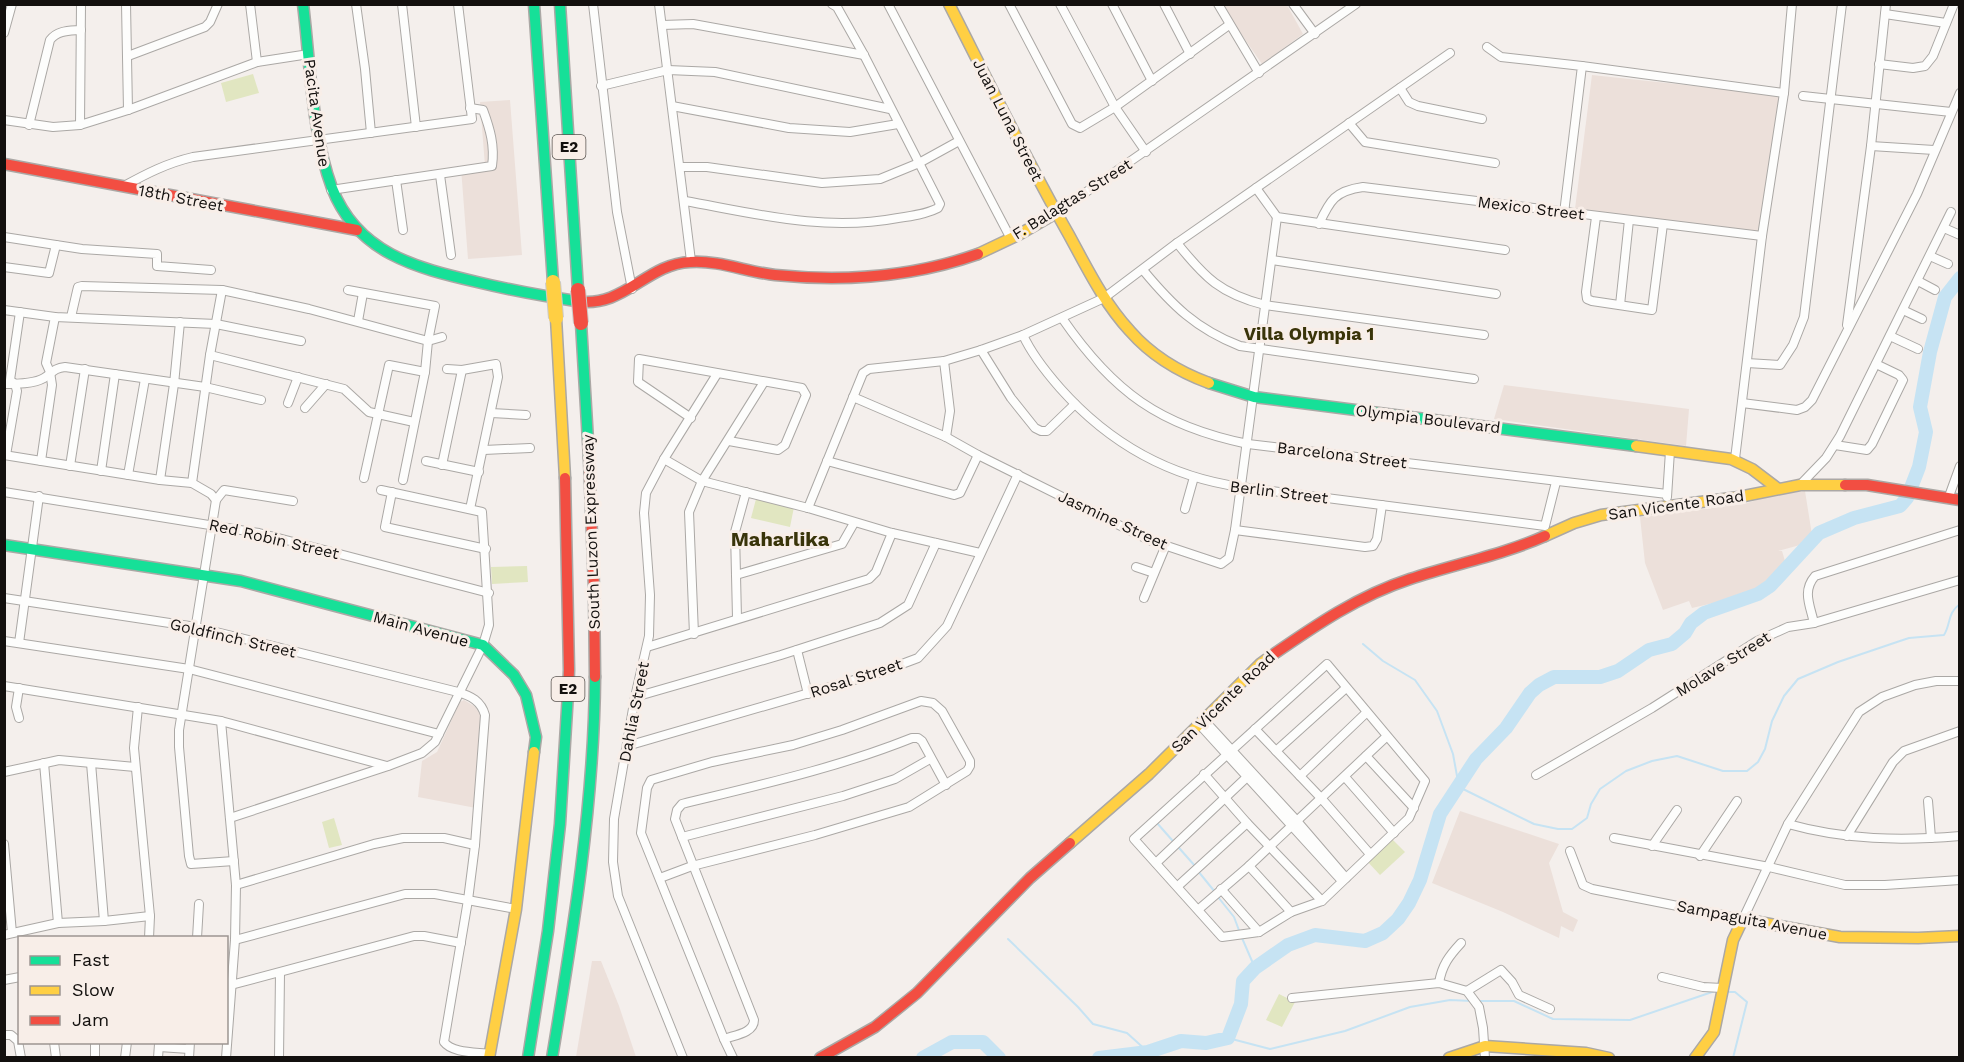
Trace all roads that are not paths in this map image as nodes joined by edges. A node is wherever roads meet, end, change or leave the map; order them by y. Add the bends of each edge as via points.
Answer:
1 (12, 4) edge
2 (81, 4) edge
3 (126, 4) edge
4 (218, 4) edge
5 (250, 4) edge
6 (303, 4) edge
7 (356, 4) edge
8 (402, 4) edge
9 (458, 4) edge
10 (534, 4) edge
11 (560, 4) edge
12 (593, 4) edge
13 (659, 4) edge
14 (832, 4) edge
15 (888, 4) edge
16 (949, 4) edge
17 (1008, 4) edge
18 (1060, 4) edge
19 (1112, 4) edge
20 (1164, 4) edge
21 (1218, 4) edge
22 (1293, 4) edge
23 (1356, 4) edge
24 (1792, 4) edge
25 (1842, 4) edge
26 (1886, 4) edge
27 (1954, 4) edge
28 (1885, 14) junction
29 (1946, 23) junction
30 (662, 25) junction
31 (1229, 25) junction
32 (5, 29) edge
33 (81, 30) junction
34 (1314, 34) junction
35 (1487, 47) dead end
36 (1450, 53) dead end
37 (309, 54) junction
38 (1190, 54) junction
39 (864, 55) junction
40 (128, 56) junction
41 (257, 62) junction
42 (1879, 64) junction
43 (1582, 66) junction
44 (668, 70) junction
45 (1259, 73) junction
46 (1152, 81) junction
47 (601, 86) junction
48 (1400, 88) junction
49 (1784, 93) junction
50 (1959, 93) edge
51 (1803, 96) dead end
52 (1831, 99) junction
53 (1874, 104) junction
54 (672, 106) junction
55 (1115, 107) junction
56 (470, 108) junction
57 (890, 109) junction
58 (128, 110) junction
59 (1951, 112) junction
60 (1482, 119) dead end
61 (4, 120) edge
62 (1349, 123) junction
63 (898, 124) junction
64 (29, 125) junction
65 (80, 125) junction
66 (416, 126) junction
67 (371, 133) junction
68 (319, 139) junction
69 (959, 141) junction
70 (1870, 146) junction
71 (1935, 150) junction
72 (1146, 152) junction
73 (919, 163) junction
74 (1495, 163) dead end
75 (4, 164) edge
76 (680, 167) junction
77 (440, 175) junction
78 (396, 180) junction
79 (123, 187) junction
80 (1256, 188) junction
81 (331, 190) junction
82 (685, 201) junction
83 (1951, 212) dead end
84 (1056, 213) junction
85 (1564, 213) junction
86 (1596, 217) junction
87 (1277, 218) junction
88 (1629, 220) junction
89 (1318, 225) junction
90 (1663, 225) junction
91 (1944, 228) junction
92 (357, 230) junction
93 (403, 230) dead end
94 (1959, 235) edge
95 (1762, 236) junction
96 (4, 237) edge
97 (1011, 239) junction
98 (1177, 243) junction
99 (56, 245) junction
100 (1505, 250) dead end
101 (451, 255) dead end
102 (1930, 256) junction
103 (1272, 260) junction
104 (691, 261) junction
105 (1948, 264) dead end
106 (4, 267) edge
107 (211, 270) dead end
108 (1143, 270) junction
109 (1918, 281) junction
110 (632, 289) junction
111 (222, 290) junction
112 (348, 290) dead end
113 (1935, 290) dead end
114 (363, 293) junction
115 (1496, 294) dead end
116 (542, 297) joint
117 (1104, 298) junction
118 (1265, 304) junction
119 (1620, 305) junction
120 (4, 310) edge
121 (1903, 310) junction
122 (20, 312) junction
123 (55, 317) junction
124 (71, 317) junction
125 (1062, 318) junction
126 (1922, 319) dead end
127 (358, 321) junction
128 (180, 322) junction
129 (216, 324) junction
130 (1847, 331) junction
131 (1023, 335) junction
132 (1484, 335) dead end
133 (1890, 336) junction
134 (442, 337) dead end
135 (428, 340) junction
136 (301, 341) dead end
137 (1260, 348) junction
138 (1918, 349) dead end
139 (981, 350) junction
140 (210, 355) junction
141 (944, 361) junction
142 (1746, 363) junction
143 (1876, 364) junction
144 (85, 369) junction
145 (447, 369) dead end
146 (462, 370) junction
147 (50, 372) junction
148 (425, 372) junction
149 (115, 374) junction
150 (717, 374) junction
151 (298, 377) junction
152 (145, 379) junction
153 (1474, 379) dead end
154 (764, 382) junction
155 (4, 384) edge
156 (15, 384) junction
157 (174, 384) junction
158 (326, 384) junction
159 (205, 387) junction
160 (853, 397) junction
161 (1254, 397) junction
162 (261, 400) dead end
163 (288, 403) dead end
164 (1742, 403) junction
165 (1075, 404) junction
166 (305, 408) dead end
167 (491, 413) junction
168 (526, 414) dead end
169 (377, 415) junction
170 (691, 418) junction
171 (414, 422) junction
172 (946, 437) junction
173 (729, 441) junction
174 (1248, 444) junction
175 (1835, 445) junction
176 (530, 448) dead end
177 (484, 450) junction
178 (1670, 451) junction
179 (5, 455) edge
180 (978, 455) junction
181 (664, 459) junction
182 (1735, 459) junction
183 (41, 461) junction
184 (827, 461) junction
185 (426, 462) dead end
186 (442, 465) junction
187 (70, 466) junction
188 (1959, 466) edge
189 (101, 471) junction
190 (478, 472) junction
191 (1018, 474) junction
192 (128, 475) junction
193 (1194, 477) junction
194 (364, 478) dead end
195 (160, 480) junction
196 (403, 480) dead end
197 (702, 481) junction
198 (1556, 482) junction
199 (192, 483) junction
200 (1800, 485) junction
201 (1241, 487) junction
202 (1777, 488) junction
203 (381, 490) dead end
204 (4, 492) edge
205 (392, 492) junction
206 (746, 492) junction
207 (39, 496) junction
208 (216, 500) junction
209 (1666, 500) junction
210 (1954, 500) edge
211 (293, 501) dead end
212 (1382, 505) junction
213 (808, 508) junction
214 (470, 509) junction
215 (1185, 509) dead end
216 (854, 522) junction
217 (212, 524) junction
218 (1235, 530) junction
219 (1959, 530) edge
220 (892, 533) junction
221 (936, 543) junction
222 (4, 545) edge
223 (1166, 545) junction
224 (31, 549) junction
225 (486, 549) junction
226 (980, 553) junction
227 (1136, 567) dead end
228 (1154, 573) junction
229 (205, 575) junction
230 (736, 575) junction
231 (1959, 580) edge
232 (489, 593) junction
233 (4, 598) edge
234 (1144, 598) dead end
235 (24, 601) junction
236 (737, 618) junction
237 (1814, 623) junction
238 (196, 627) junction
239 (694, 634) junction
240 (4, 641) edge
241 (19, 643) junction
242 (483, 645) junction
243 (647, 647) junction
244 (797, 650) junction
245 (189, 669) junction
246 (1959, 681) edge
247 (4, 686) edge
248 (19, 688) junction
249 (1346, 688) junction
250 (458, 692) junction
251 (808, 694) junction
252 (635, 697) junction
253 (138, 707) junction
254 (182, 713) junction
255 (1366, 713) junction
256 (20, 718) dead end
257 (221, 721) junction
258 (1201, 722) junction
259 (1255, 729) junction
260 (1959, 731) edge
261 (439, 734) junction
262 (1386, 737) junction
263 (627, 746) junction
264 (1276, 751) junction
265 (1228, 752) junction
266 (1366, 756) junction
267 (930, 759) junction
268 (44, 763) junction
269 (91, 763) junction
270 (388, 766) junction
271 (135, 767) junction
272 (4, 772) edge
273 (1204, 774) junction
274 (1536, 775) dead end
275 (1300, 776) junction
276 (1247, 777) junction
277 (1345, 777) junction
278 (946, 785) junction
279 (1321, 798) junction
280 (1225, 799) junction
281 (1737, 801) dead end
282 (1928, 801) dead end
283 (1414, 808) junction
284 (1677, 810) dead end
285 (231, 818) junction
286 (1247, 823) junction
287 (1295, 823) junction
288 (1788, 824) junction
289 (1394, 832) junction
290 (1847, 836) junction
291 (1959, 836) edge
292 (682, 837) junction
293 (1614, 838) dead end
294 (1931, 838) junction
295 (4, 844) edge
296 (475, 845) junction
297 (1269, 846) junction
298 (1652, 846) junction
299 (1570, 851) dead end
300 (1370, 854) junction
301 (1700, 856) junction
302 (234, 861) junction
303 (1156, 862) junction
304 (692, 866) junction
305 (1249, 866) junction
306 (1769, 867) junction
307 (660, 878) junction
308 (1344, 879) junction
309 (1959, 880) edge
310 (236, 885) junction
311 (1178, 886) junction
312 (1221, 890) junction
313 (468, 900) junction
314 (1322, 901) junction
315 (199, 904) dead end
316 (516, 909) junction
317 (1199, 909) junction
318 (1291, 912) junction
319 (150, 916) junction
320 (1743, 919) junction
321 (104, 921) junction
322 (58, 923) junction
323 (1259, 932) junction
324 (8, 934) edge
325 (149, 936) edge
326 (197, 936) edge
327 (1959, 936) edge
328 (235, 940) junction
329 (461, 943) junction
330 (1461, 943) dead end
331 (280, 973) junction
332 (1662, 977) dead end
333 (1439, 983) junction
334 (231, 985) junction
335 (1468, 992) junction
336 (1721, 994) junction
337 (1292, 998) dead end
338 (1550, 1009) dead end
339 (228, 1029) edge
340 (4, 1035) edge
341 (724, 1039) junction
342 (18, 1043) edge
343 (159, 1045) edge
344 (189, 1050) edge
345 (1485, 1052) edge
346 (1535, 1053) edge
347 (489, 1056) edge
348 (158, 1058) edge
349 (279, 1058) edge
350 (528, 1058) edge
351 (552, 1058) edge
352 (683, 1058) edge
353 (734, 1058) edge
354 (820, 1058) edge
355 (1449, 1058) edge
356 (1609, 1058) edge
357 (1695, 1058) edge

1 - 32 street
2 - 33 street
3 - 40 street
4 - 40 street via 205,27
5 - 41 street
6 - 37 main road, Pacita Avenue
7 - 67 street
8 - 66 street
9 - 56 street
10 - 350 main road, South Luzon Expressway / E2, bridge via 566,504 569,670 560,824
11 - 351 main road, South Luzon Expressway / E2, bridge via 591,504 596,672 588,819
12 - 47 street
13 - 30 street
14 - 39 street
15 - 69 street
16 - 84 main road, Juan Luna Street
17 - 55 street via 1072,124 1083,127
18 - 55 street
19 - 46 street
20 - 38 street
21 - 31 street
22 - 34 street
23 - 34 street, F. Balagtas Street
24 - 49 street
25 - 52 street
26 - 28 street
27 - 29 street
28 - 29 street
28 - 42 street
29 - 42 street via 1925,66
30 - 39 street via 693,24
30 - 44 street
31 - 38 street
31 - 45 street
33 - 64 street via 60,32 50,40
33 - 65 street
34 - 45 street, F. Balagtas Street
35 - 43 street via 1501,57
36 - 48 street
37 - 41 street
37 - 68 main road, Pacita Avenue
38 - 46 street
39 - 57 street
40 - 58 street
41 - 58 street
42 - 53 street
43 - 49 street
43 - 85 street
44 - 47 street
44 - 54 street
44 - 57 street via 715,72
45 - 72 street, F. Balagtas Street
46 - 55 street
47 - 110 street via 617,212
48 - 60 street via 1409,102 1418,106
48 - 62 street
49 - 95 street
50 - 59 street
51 - 52 street
52 - 53 street
52 - 142 street via 1804,317 1780,365
53 - 59 street
53 - 70 street
54 - 63 street via 789,128 850,132
54 - 76 street
55 - 72 street
56 - 66 street via 472,119
56 - 77 street via 483,110 490,128 492,166
57 - 63 street
58 - 65 street
59 - 71 street
61 - 64 street
62 - 74 street via 1365,142
62 - 80 street
63 - 73 street
64 - 65 street
66 - 67 street
67 - 68 street
68 - 79 street via 174,162
68 - 81 main road, Pacita Avenue
69 - 73 street
69 - 97 street
70 - 71 street
70 - 130 street
71 - 130 street via 1917,194
72 - 84 street, F. Balagtas Street
73 - 76 street via 880,179 822,183 707,166
73 - 82 street via 940,204 938,208 872,222 803,222
75 - 79 main road, 18th Street
76 - 82 street
77 - 78 street
77 - 101 street
78 - 81 street
78 - 93 street
79 - 92 main road, 18th Street
80 - 87 street
80 - 98 street
81 - 92 main road, Pacita Avenue
82 - 104 street
83 - 91 street
84 - 97 main road, F. Balagtas Street
84 - 117 main road, Juan Luna Street
85 - 86 street, Mexico Street
85 - 89 street, Mexico Street via 1364,187 1337,195 1328,203
86 - 88 street, Mexico Street
86 - 119 street via 1587,299
87 - 89 street
87 - 103 street, Jasmine Street
88 - 90 street, Mexico Street
88 - 119 street
89 - 100 street
90 - 95 street, Mexico Street
90 - 119 street via 1652,310
91 - 94 street
91 - 102 street
92 - 116 main road, Pacita Avenue via 397,259
95 - 142 street
96 - 99 street
97 - 104 main road, F. Balagtas Street via 980,254 929,269 867,277 774,275
98 - 108 street
98 - 118 street via 1200,272 1221,288 1245,300
99 - 106 street via 49,273
99 - 107 street via 157,254 157,266
102 - 105 street
102 - 109 street
103 - 115 street
103 - 118 street, Jasmine Street
104 - 110 main road, F. Balagtas Street via 674,264
108 - 117 street
108 - 137 street via 1188,319 1240,346
109 - 113 street
109 - 121 street
110 - 116 main road, F. Balagtas Street via 592,303
111 - 124 street via 82,286 78,287
111 - 127 street
111 - 129 street
112 - 114 street
114 - 127 street
114 - 135 street via 435,306
117 - 125 street
117 - 161 main road, Olympia Boulevard via 1126,328 1163,360 1212,386
118 - 132 street
118 - 137 street, Jasmine Street
120 - 122 street
121 - 126 street
121 - 133 street
122 - 123 street
122 - 156 street via 10,380
123 - 124 street
123 - 147 street via 46,363
124 - 128 street
125 - 131 street
125 - 174 street, Barcelona Street via 1091,358 1145,406 1199,432
127 - 135 street
128 - 129 street
128 - 157 street
129 - 136 street
129 - 140 street
130 - 164 street via 1805,407 1797,410
131 - 139 street
131 - 165 street, Berlin Street via 1045,371
133 - 138 street
133 - 143 street
134 - 135 street
135 - 148 street
137 - 153 street
137 - 161 street, Jasmine Street
139 - 141 street
139 - 165 street via 1035,429 1047,431
140 - 151 street
140 - 159 street
141 - 160 street via 869,369 863,373
141 - 172 street via 950,411
142 - 164 street
143 - 175 street
143 - 175 street via 1903,380 1872,444 1867,450
144 - 147 street via 58,368
144 - 149 street
144 - 187 street
145 - 146 street
146 - 167 street via 496,363 498,377
146 - 186 street
147 - 156 street via 42,379
147 - 183 street via 52,385
148 - 169 street via 389,365
148 - 171 street
149 - 152 street
149 - 189 street
150 - 154 street
150 - 170 street, Dahlia Street
150 - 170 street via 639,359 638,382
151 - 158 street
151 - 163 street
152 - 157 street
152 - 192 street
154 - 173 street
154 - 173 street via 802,388 806,395 785,445 778,450
155 - 156 street
156 - 179 street
157 - 159 street
157 - 195 street
158 - 166 street
158 - 169 street via 344,389
159 - 162 street
159 - 199 street
160 - 172 street, Jasmine Street
160 - 184 street
161 - 174 street, Jasmine Street
161 - 178 main road, Olympia Boulevard
164 - 182 street
165 - 193 street, Berlin Street via 1110,435 1163,466
167 - 168 street
167 - 177 street
169 - 171 street
169 - 194 street
170 - 181 street, Dahlia Street
171 - 196 street
172 - 180 street, Jasmine Street
173 - 197 street
174 - 198 street, Barcelona Street
174 - 201 street, Jasmine Street
175 - 200 street
176 - 177 street
177 - 190 street
178 - 182 main road, Olympia Boulevard
178 - 209 street
179 - 183 street
180 - 184 street via 960,493 954,495
180 - 191 street, Jasmine Street
181 - 197 street
181 - 243 street, Dahlia Street via 646,494 644,513 650,595
182 - 202 main road, Olympia Boulevard
183 - 187 street
184 - 213 street
185 - 186 street
186 - 190 street
187 - 189 street
188 - 210 street
189 - 192 street
190 - 214 street
191 - 223 street, Jasmine Street
191 - 226 street, Rosal Street
192 - 195 street
193 - 201 street, Berlin Street
193 - 215 street
195 - 199 street
197 - 206 street
197 - 239 street via 689,512
198 - 209 street, Barcelona Street
198 - 212 street, Berlin Street via 1545,526
199 - 208 street
200 - 202 main road, San Vicente Road
200 - 210 main road, San Vicente Road via 1844,484
201 - 212 street, Berlin Street
201 - 218 street, Jasmine Street
202 - 209 main road, San Vicente Road via 1739,497
203 - 205 street
204 - 207 street, Red Robin Street
205 - 214 street
205 - 225 street via 385,527
206 - 213 street
206 - 230 street via 735,532
207 - 217 street, Red Robin Street
207 - 224 street
208 - 211 street via 224,490
208 - 217 street
209 - 258 main road, San Vicente Road via 1601,514 1517,548 1409,579 1365,597 1282,647
212 - 218 street via 1372,546
213 - 216 street
214 - 225 street via 482,512
216 - 220 street
216 - 230 street via 842,544
217 - 229 street
217 - 232 street, Red Robin Street
218 - 223 street, Jasmine Street via 1228,558 1221,564
219 - 237 street via 1815,576 1807,592
220 - 221 street
220 - 236 street via 876,573 869,579
221 - 226 street
221 - 244 street via 908,605 880,623
222 - 224 main road, Main Avenue
223 - 228 street
224 - 229 main road, Main Avenue
224 - 235 street
225 - 232 street
226 - 251 street, Rosal Street via 947,626 918,658
227 - 228 street
228 - 234 street
229 - 238 street
229 - 242 main road, Main Avenue
230 - 236 street
231 - 237 street, Molave Street
232 - 242 street via 489,625
233 - 235 street, Goldfinch Street
235 - 238 street, Goldfinch Street
235 - 241 street
236 - 239 street
237 - 274 street, Molave Street via 1788,627 1757,641
238 - 245 street
238 - 250 street, Goldfinch Street
239 - 243 street
240 - 241 street
241 - 245 street
242 - 250 street
242 - 316 main road, Main Avenue via 522,685 533,712 536,737
243 - 252 street, Dahlia Street
244 - 251 street
244 - 252 street
245 - 254 street
245 - 261 street
246 - 288 street via 1915,686 1882,697 1859,712
247 - 248 street
248 - 253 street
248 - 256 street via 16,707
249 - 255 street
249 - 259 street via 1327,664
249 - 264 street
250 - 261 street
250 - 296 street, Goldfinch Street via 474,698 485,715
251 - 263 street, Rosal Street
252 - 263 street, Dahlia Street
253 - 254 street
253 - 271 street
254 - 257 street
254 - 302 street via 179,747 191,864
255 - 262 street
255 - 275 street
257 - 270 street
257 - 285 street
258 - 265 street
258 - 354 main road, San Vicente Road via 1129,793 1030,878 903,1005
259 - 264 street
259 - 265 street
260 - 290 street via 1904,751 1893,762
261 - 270 street via 429,749
262 - 266 street
262 - 283 street via 1425,781
263 - 352 street, Dahlia Street via 614,819 613,862 618,896
264 - 275 street
265 - 273 street
265 - 276 street
265 - 287 street
266 - 277 street
266 - 283 street
267 - 278 street
267 - 292 street via 895,779 854,793
267 - 292 street via 922,741 912,738 867,756 682,804 675,819
268 - 269 street
268 - 272 street
268 - 322 street
269 - 271 street
269 - 321 street
270 - 285 street
271 - 319 street
273 - 280 street
273 - 303 street via 1134,839
275 - 279 street
276 - 280 street
276 - 287 street
277 - 279 street
277 - 289 street
278 - 304 street via 909,807
278 - 307 street via 968,771 970,761 942,711 933,703 921,701 793,745 651,780 641,833
279 - 287 street
279 - 300 street
280 - 286 street
280 - 303 street
281 - 301 street
282 - 294 street
283 - 289 street
284 - 298 street
285 - 302 street
286 - 297 street
286 - 311 street
287 - 297 street
287 - 308 street
288 - 290 street
288 - 306 street
289 - 300 street
290 - 294 street
291 - 294 street
292 - 304 street
293 - 298 street
295 - 324 street
296 - 310 street via 444,838 403,838
296 - 313 street, Goldfinch Street
297 - 305 street
297 - 314 street
298 - 301 street
299 - 320 street, Sampaguita Avenue via 1583,885 1592,889
300 - 308 street
301 - 306 street
302 - 310 street
303 - 311 street
304 - 307 street
304 - 341 street via 754,1020 752,1029
305 - 312 street
305 - 318 street
306 - 309 street via 1845,885
306 - 320 street
307 - 341 street
308 - 314 street
310 - 328 street
311 - 317 street
312 - 317 street
312 - 323 street
313 - 316 street
313 - 328 street via 405,894
313 - 329 street, Goldfinch Street
314 - 318 street
315 - 326 street
316 - 347 main road, Main Avenue
317 - 323 street via 1222,937
318 - 323 street
319 - 321 street
319 - 325 street
320 - 327 main road, Sampaguita Avenue via 1840,937
320 - 336 main road
321 - 322 street
322 - 324 street
328 - 334 street
329 - 331 street via 414,936
329 - 347 street, Goldfinch Street via 444,1042 452,1048
330 - 333 street via 1447,958
331 - 334 street
331 - 349 street
332 - 336 street
333 - 335 street
333 - 337 street
334 - 339 street
335 - 338 street via 1501,970 1519,995
335 - 345 street via 1479,1007
336 - 357 main road via 1711,1038
340 - 342 street via 15,1037
341 - 353 street
343 - 344 street
343 - 348 street
345 - 346 main road
345 - 355 main road
346 - 356 main road via 1586,1053

